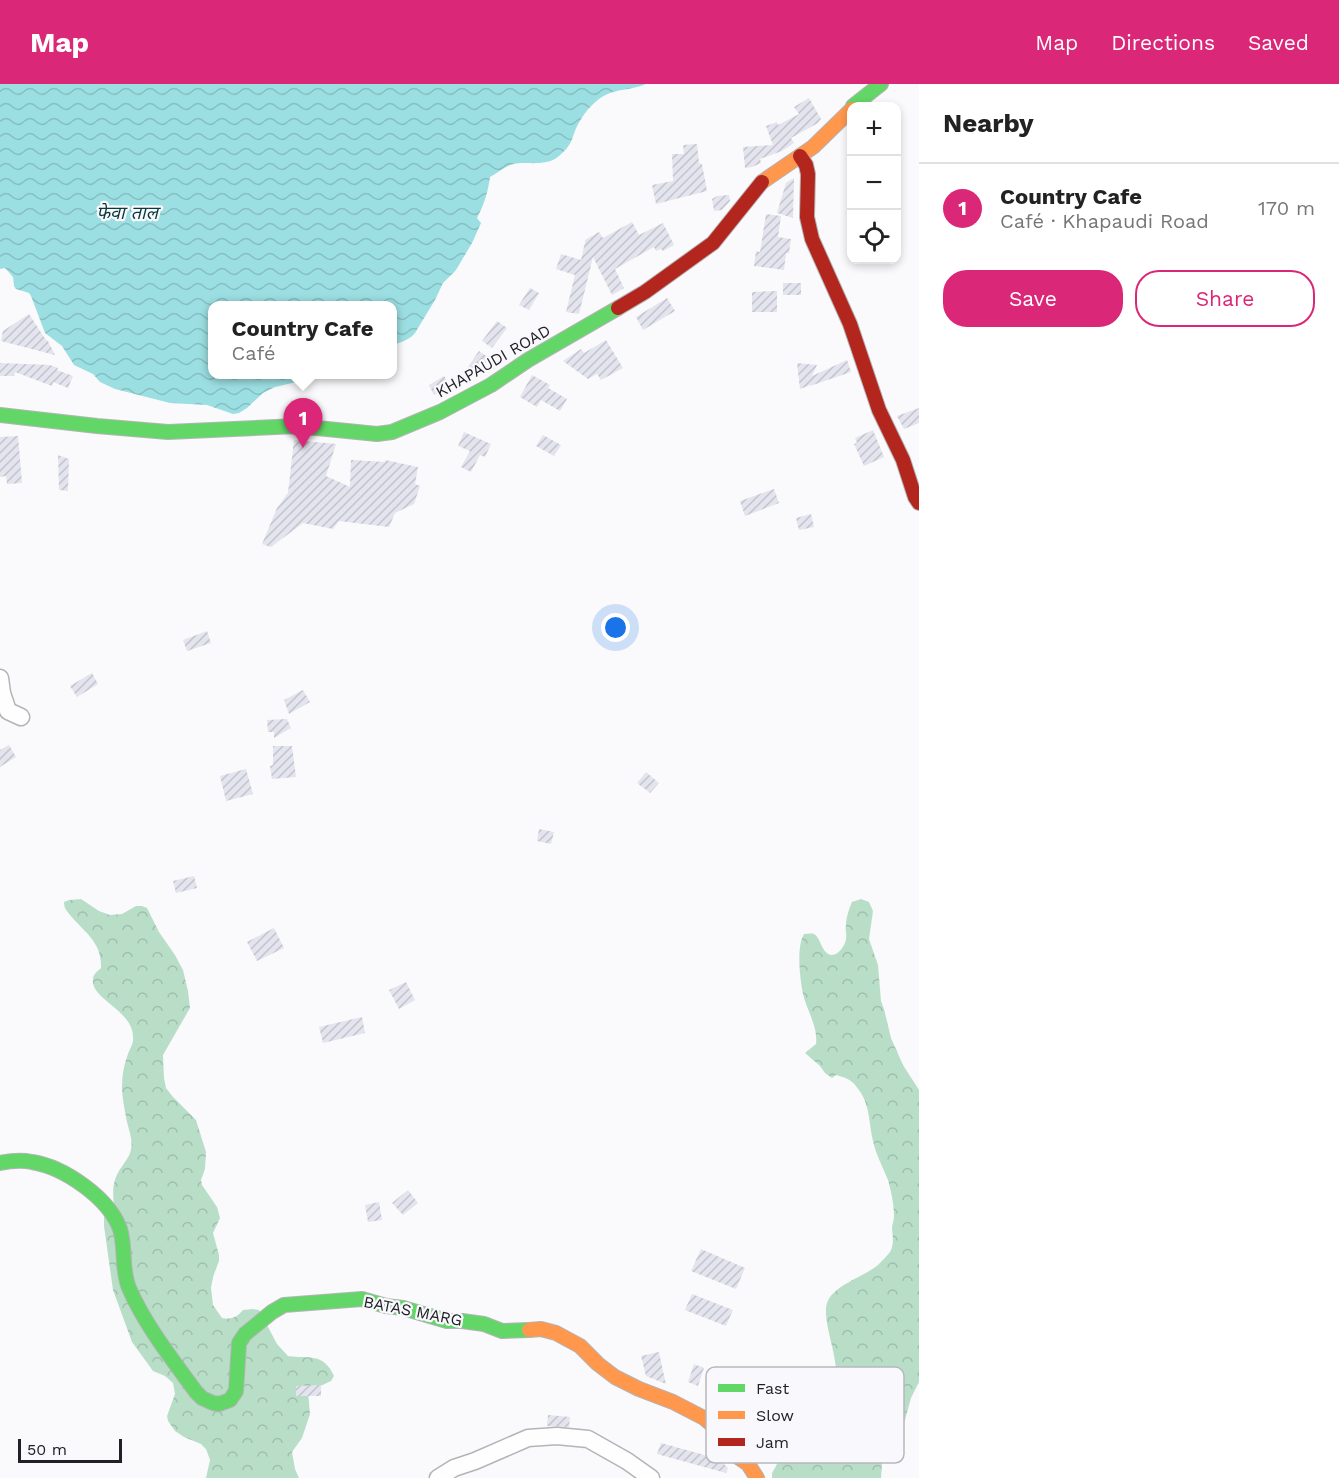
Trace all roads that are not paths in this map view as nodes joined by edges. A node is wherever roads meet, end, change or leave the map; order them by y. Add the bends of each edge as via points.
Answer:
1 (881, 84) edge
2 (860, 102) edge
3 (847, 114) edge
4 (800, 156) junction
5 (0, 415) edge
6 (919, 503) edge
7 (0, 678) edge
8 (21, 717) dead end
9 (0, 1163) edge
10 (706, 1420) edge
11 (747, 1463) edge
12 (438, 1478) edge
13 (651, 1478) edge
14 (757, 1478) edge

1 - 2 street, KHAPAUDI ROAD
3 - 4 street, KHAPAUDI ROAD
4 - 5 street, KHAPAUDI ROAD via 761,183 713,243 645,292 491,385 392,432 297,426 168,432
4 - 6 street via 808,174 807,217 812,239 850,324 879,410
7 - 8 street via 8,711
9 - 10 street, BATAS MARG via 33,1162 52,1168 107,1206 120,1230 126,1281 137,1305 202,1398 219,1404 234,1396 239,1343 272,1312 284,1305 362,1299 502,1331 542,1329 556,1333 580,1346 615,1377
11 - 14 street, BATAS MARG
12 - 13 street via 528,1438 557,1436 588,1439

